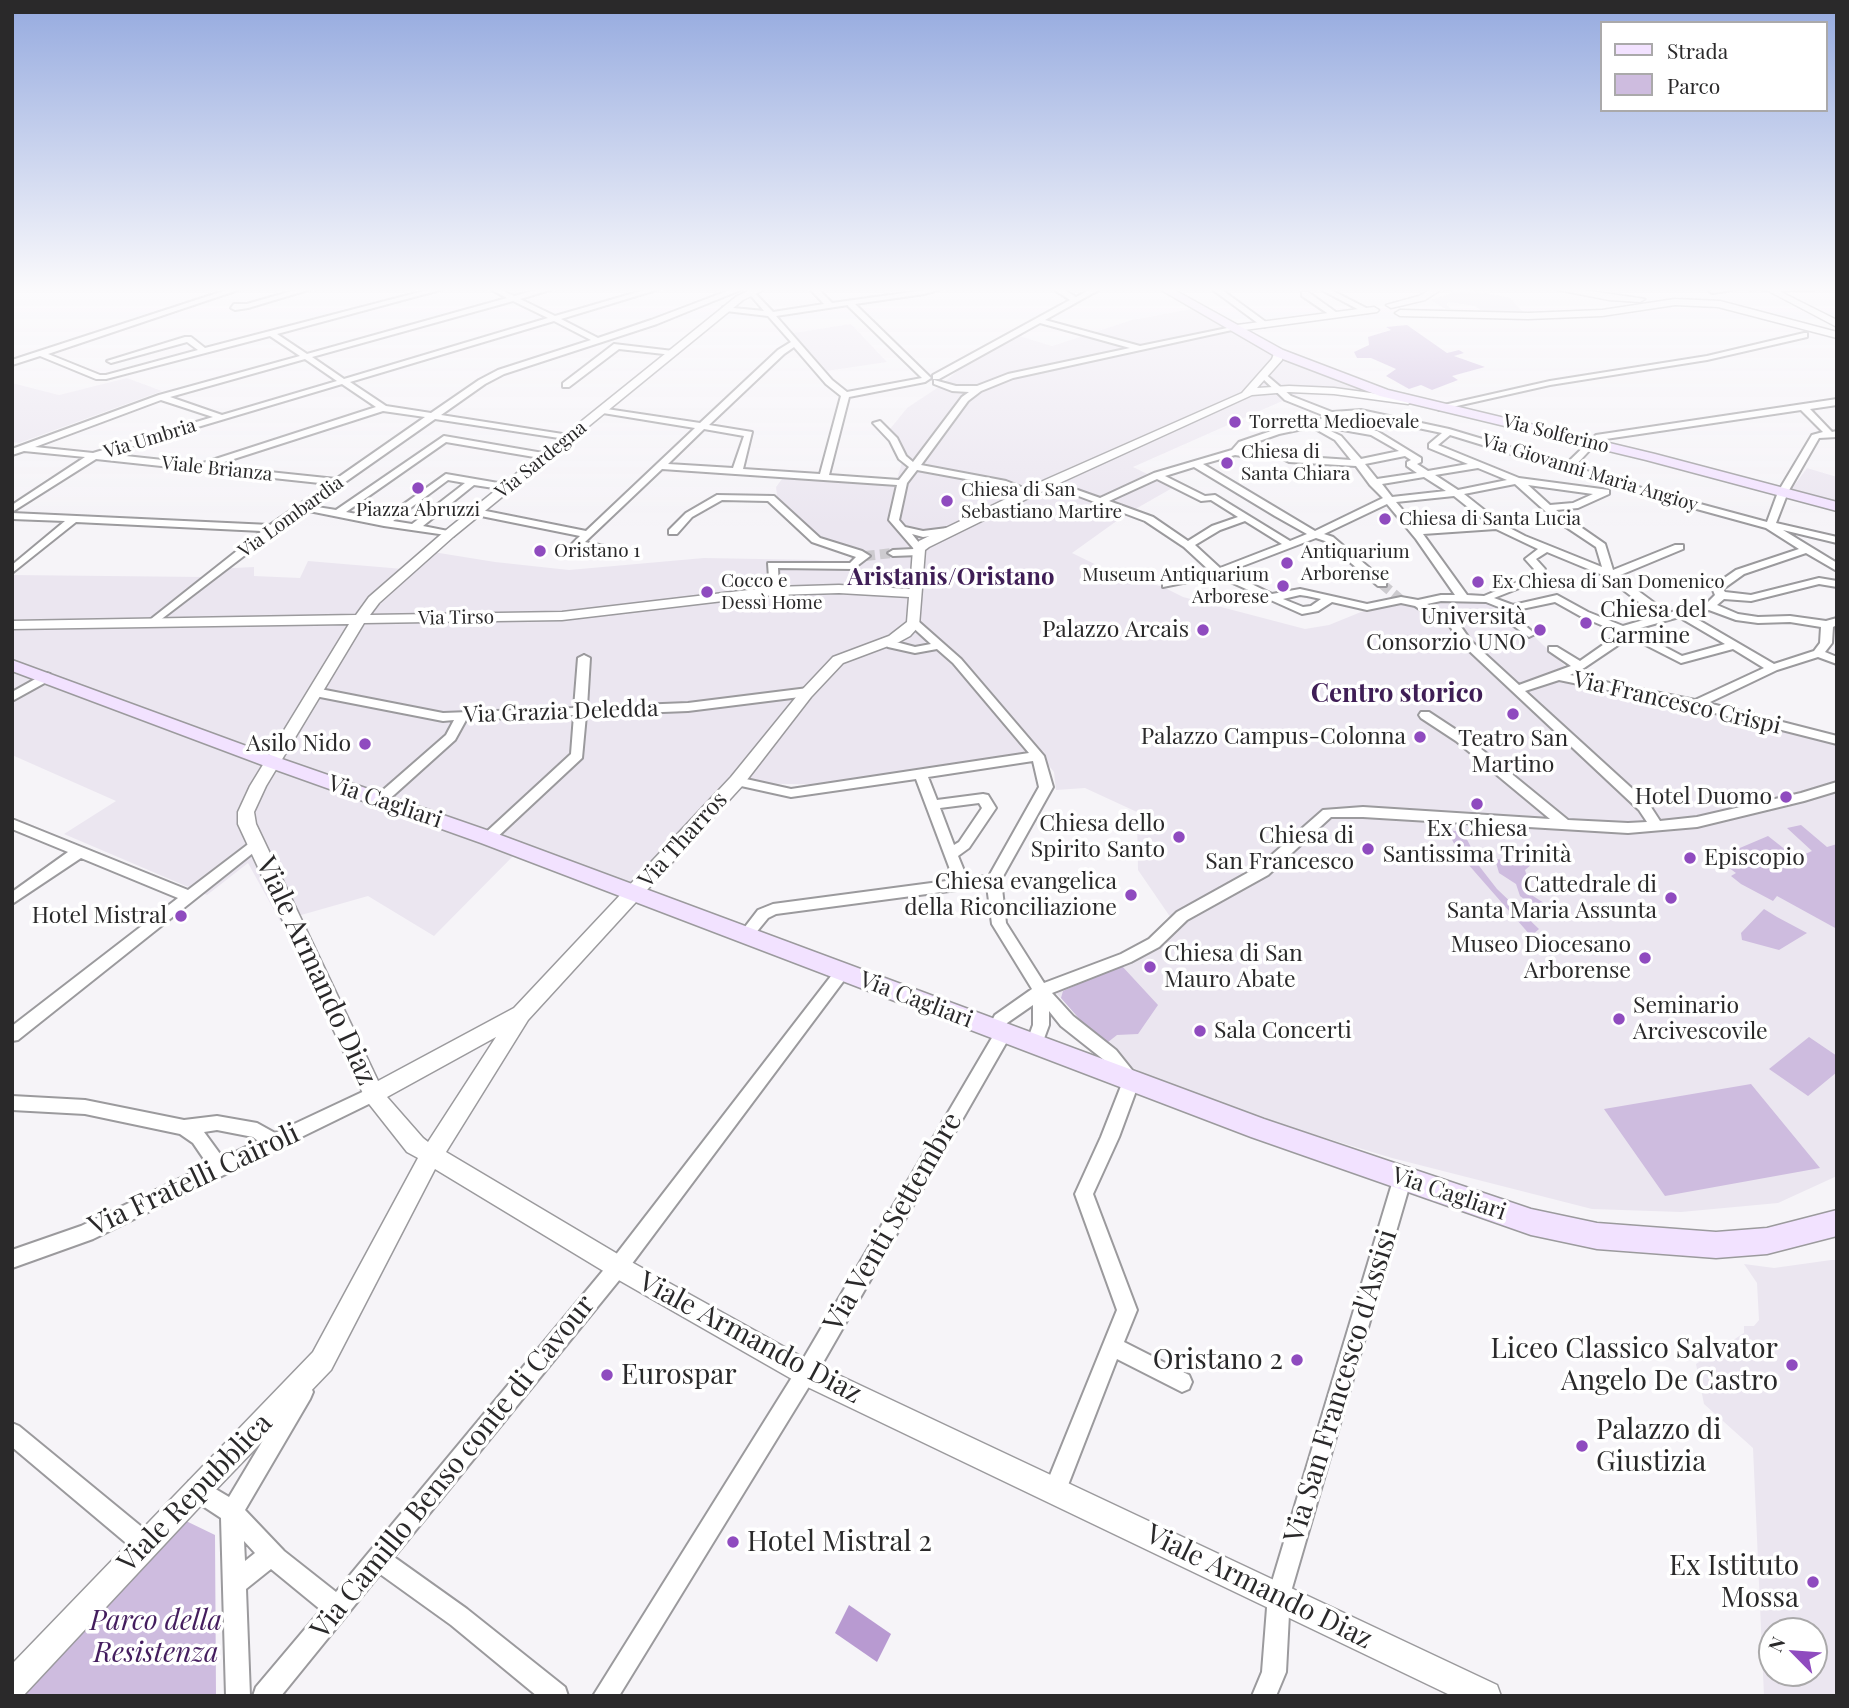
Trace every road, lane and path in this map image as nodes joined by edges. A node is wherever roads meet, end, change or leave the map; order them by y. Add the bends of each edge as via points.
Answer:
1 (75, 367) edge
2 (145, 367) edge
3 (270, 367) edge
4 (319, 367) edge
5 (393, 367) edge
6 (520, 367) edge
7 (589, 367) edge
8 (656, 367) edge
9 (764, 367) edge
10 (816, 367) edge
11 (918, 367) edge
12 (954, 367) edge
13 (1056, 367) edge
14 (1267, 367) edge
15 (1271, 367) edge
16 (1312, 367) edge
17 (1652, 367) edge
18 (1266, 372) junction
19 (931, 379) junction
20 (342, 382) junction
21 (566, 385) dead end
22 (955, 389) junction
23 (978, 389) junction
24 (1279, 390) junction
25 (1252, 392) junction
26 (1379, 394) junction
27 (845, 395) junction
28 (162, 397) junction
29 (965, 399) junction
30 (1837, 402) edge
31 (1439, 407) junction
32 (383, 408) junction
33 (1804, 408) junction
34 (603, 410) junction
35 (1331, 415) junction
36 (431, 416) junction
37 (221, 417) junction
38 (877, 424) dead end
39 (1317, 424) junction
40 (1413, 425) junction
41 (701, 426) junction
42 (1450, 432) junction
43 (1374, 433) junction
44 (1833, 433) edge
45 (569, 438) junction
46 (1591, 443) junction
47 (15, 449) edge
48 (1235, 452) junction
49 (1405, 453) junction
50 (94, 456) junction
51 (547, 456) junction
52 (1418, 460) junction
53 (1357, 463) junction
54 (1197, 465) junction
55 (1482, 465) junction
56 (660, 466) junction
57 (913, 466) junction
58 (198, 467) junction
59 (1568, 468) junction
60 (737, 472) junction
61 (1448, 472) junction
62 (776, 474) junction
63 (1157, 475) junction
64 (1426, 475) junction
65 (824, 477) junction
66 (473, 481) junction
67 (1517, 481) junction
68 (338, 482) junction
69 (902, 483) junction
70 (1049, 483) junction
71 (1373, 483) junction
72 (1619, 484) junction
73 (508, 487) junction
74 (1029, 492) junction
75 (1783, 492) junction
76 (1457, 493) junction
77 (1604, 494) junction
78 (771, 498) junction
79 (1101, 500) junction
80 (1387, 500) junction
81 (302, 507) junction
82 (1837, 507) edge
83 (1548, 508) junction
84 (12, 509) edge
85 (476, 512) junction
86 (337, 514) junction
87 (12, 516) edge
88 (1245, 518) junction
89 (74, 519) junction
90 (384, 523) junction
91 (1498, 526) junction
92 (1770, 526) junction
93 (272, 528) junction
94 (414, 528) junction
95 (902, 529) junction
96 (947, 531) junction
97 (1415, 531) junction
98 (673, 532) dead end
99 (449, 534) junction
100 (588, 534) junction
101 (1314, 534) junction
102 (1837, 540) edge
103 (1188, 545) junction
104 (1290, 545) junction
105 (1547, 547) junction
106 (1679, 547) dead end
107 (919, 550) junction
108 (1805, 550) junction
109 (619, 552) dead end
110 (893, 553) tunnel mouth
111 (1837, 568) edge
112 (12, 570) edge
113 (1218, 572) junction
114 (1609, 574) junction
115 (1167, 584) dead end
116 (1382, 584) tunnel mouth
117 (1837, 584) edge
118 (774, 591) junction
119 (916, 593) junction
120 (1721, 596) junction
121 (1270, 597) junction
122 (1330, 598) junction
123 (1463, 598) junction
124 (1450, 599) junction
125 (1487, 599) junction
126 (1418, 603) junction
127 (1710, 606) junction
128 (1512, 608) junction
129 (1679, 613) junction
130 (1664, 616) junction
131 (359, 619) junction
132 (155, 621) junction
133 (914, 623) junction
134 (1453, 623) junction
135 (1832, 623) edge
136 (12, 625) edge
137 (1625, 631) junction
138 (1529, 634) dead end
139 (890, 640) junction
140 (937, 645) junction
141 (1732, 646) junction
142 (1553, 649) dead end
143 (1818, 653) junction
144 (584, 658) dead end
145 (1837, 661) edge
146 (12, 666) edge
147 (1580, 666) junction
148 (1773, 668) junction
149 (1558, 676) junction
150 (46, 677) junction
151 (1518, 689) junction
152 (315, 692) junction
153 (808, 692) junction
154 (12, 697) edge
155 (1696, 704) junction
156 (581, 710) junction
157 (1425, 715) dead end
158 (462, 716) junction
159 (1837, 740) edge
160 (1038, 756) junction
161 (272, 762) junction
162 (920, 775) junction
163 (737, 781) junction
164 (1837, 786) edge
165 (380, 800) junction
166 (932, 805) junction
167 (12, 824) edge
168 (1655, 824) junction
169 (1566, 825) junction
170 (488, 838) junction
171 (256, 845) junction
172 (80, 851) junction
173 (951, 854) junction
174 (994, 880) junction
175 (961, 883) junction
176 (634, 895) junction
177 (188, 896) junction
178 (12, 899) edge
179 (745, 936) junction
180 (843, 971) junction
181 (1041, 991) junction
182 (521, 1014) junction
183 (999, 1031) junction
184 (12, 1035) edge
185 (477, 1038) junction
186 (1034, 1044) junction
187 (498, 1050) junction
188 (1132, 1080) junction
189 (373, 1094) junction
190 (12, 1103) edge
191 (184, 1127) junction
192 (273, 1142) junction
193 (431, 1156) junction
194 (218, 1169) junction
195 (1403, 1177) junction
196 (1835, 1226) edge
197 (12, 1259) edge
198 (618, 1267) junction
199 (1112, 1346) junction
200 (322, 1361) junction
201 (806, 1373) junction
202 (1182, 1382) dead end
203 (12, 1433) edge
204 (197, 1489) junction
205 (1055, 1490) junction
206 (232, 1512) junction
207 (146, 1545) junction
208 (272, 1554) junction
209 (378, 1559) junction
210 (235, 1583) junction
211 (1279, 1595) junction
212 (337, 1608) junction
213 (12, 1686) edge
214 (238, 1696) edge
215 (265, 1696) edge
216 (556, 1696) edge
217 (605, 1696) edge
218 (1265, 1696) edge
219 (1486, 1696) edge

1 - 2 street via 103,377
3 - 28 street
4 - 20 street
5 - 20 street, Via Umbria
6 - 36 street, Via Lombardia via 492,376
7 - 21 street
8 - 34 street, Via Sardegna
9 - 41 street
10 - 27 street
11 - 19 street
12 - 19 street
13 - 23 street
14 - 18 street
15 - 18 street
16 - 26 main road, Via Solferino
17 - 31 street
18 - 24 street
18 - 25 street
19 - 22 street
19 - 27 street
20 - 32 street
20 - 37 street, Via Umbria
22 - 23 street
22 - 29 street
23 - 29 street
24 - 25 street
24 - 26 street
24 - 35 street via 1287,398
25 - 70 street
26 - 31 main road, Via Solferino
27 - 65 street
28 - 37 street
28 - 47 street
29 - 57 street
30 - 33 street
31 - 46 main road, Via Solferino
32 - 36 street
32 - 58 street
33 - 44 street
33 - 46 street via 1615,434
34 - 41 street
34 - 45 street, Via Sardegna
35 - 39 street
35 - 40 street, Via Giovanni Maria Angioy via 1361,412
36 - 45 street
36 - 68 street, Via Lombardia
37 - 50 street, Via Umbria
38 - 57 street
39 - 43 street
39 - 48 street via 1277,432 1242,444
39 - 53 street via 1338,438
40 - 42 street, Via Giovanni Maria Angioy
40 - 43 street
41 - 56 street
41 - 60 street via 749,434
42 - 55 street via 1432,446
42 - 59 street, Via Giovanni Maria Angioy
43 - 49 street
44 - 75 street via 1816,435
45 - 51 street, Via Sardegna
46 - 59 street
46 - 75 main road, Via Solferino
47 - 50 street, Viale Brianza
48 - 53 street via 1277,452 1289,459
48 - 54 street
49 - 52 street
49 - 53 street
50 - 58 street, Viale Brianza
50 - 84 street, Via Umbria
51 - 73 street, Via Sardegna
51 - 86 street via 444,439
52 - 61 street
52 - 64 street via 1410,464
53 - 71 street
54 - 63 street
54 - 101 street
55 - 61 street
55 - 67 street
56 - 60 street
56 - 100 street
57 - 69 street
57 - 74 street
58 - 68 street, Viale Brianza
59 - 72 street, Via Giovanni Maria Angioy
60 - 62 street
61 - 64 street
62 - 65 street
62 - 78 street
63 - 79 street
63 - 88 street via 1204,499 1212,497
64 - 71 street
64 - 76 street
65 - 69 street
66 - 73 street
66 - 90 street via 446,477
66 - 94 street
67 - 76 street
67 - 77 street
67 - 83 street
68 - 81 street, Via Lombardia
69 - 95 street via 894,520
70 - 74 street
70 - 79 street
71 - 80 street
72 - 77 street
72 - 92 street, Via Giovanni Maria Angioy
73 - 85 street, Via Sardegna
74 - 96 street
75 - 82 main road, Via Solferino
75 - 92 street
76 - 80 street
76 - 91 street
77 - 83 street via 1575,506
78 - 98 street via 720,497 689,515
78 - 118 street via 816,540 863,556 853,566 772,565
79 - 103 street via 1149,519
80 - 97 street
80 - 101 street
81 - 86 street
81 - 93 street, Via Lombardia
83 - 114 street via 1601,546
85 - 99 street, Via Sardegna
85 - 100 street
86 - 90 street
87 - 89 street
88 - 103 street
88 - 104 street
89 - 93 street
89 - 112 street
90 - 94 street
91 - 97 street
91 - 105 street
92 - 102 street
92 - 108 street, Via Giovanni Maria Angioy
93 - 132 street, Via Lombardia
94 - 99 street
95 - 96 street via 923,534
95 - 107 street
96 - 107 street
97 - 123 street
99 - 131 street, Via Sardegna via 398,577
100 - 109 street via 577,544
101 - 104 street
101 - 116 street via 1329,539
103 - 113 street
104 - 113 street
105 - 114 street
105 - 125 street via 1530,559 1540,569 1533,579
106 - 114 street
107 - 110 street
107 - 119 street
108 - 111 street, Via Giovanni Maria Angioy
108 - 120 street via 1740,572 1717,588
113 - 115 street
113 - 121 street
114 - 130 street
117 - 120 street via 1819,581 1751,597
118 - 119 street, Via Tirso
118 - 131 street, Via Tirso via 562,615
119 - 133 street
120 - 127 street
121 - 122 street via 1300,592
121 - 122 street via 1302,617
122 - 126 street via 1367,607 1401,600
123 - 124 street
123 - 125 street
124 - 126 street
124 - 134 street via 1457,618
125 - 128 street
126 - 134 street
127 - 129 street
127 - 135 street via 1736,617
128 - 137 street via 1557,598
128 - 138 street via 1508,617
129 - 130 street
129 - 141 street
130 - 137 street
131 - 132 street, Via Tirso
131 - 152 street, Via Sardegna
132 - 136 street, Via Tirso
133 - 139 street
133 - 140 street
134 - 151 street via 1467,643
135 - 143 street
137 - 141 street via 1681,660
137 - 147 street via 1625,636
139 - 140 street via 892,645 915,650
139 - 153 street, Via Tharros via 838,660
140 - 160 street via 957,661
141 - 148 street
142 - 147 street
143 - 145 street
143 - 148 street
144 - 156 street
146 - 150 main road, Via Cagliari
147 - 149 street
148 - 155 street
149 - 151 street, Via Francesco Crispi
149 - 155 street, Via Francesco Crispi
150 - 154 street
150 - 161 main road, Via Cagliari
151 - 168 street via 1644,807
152 - 158 street, Via Grazia Deledda via 443,717
152 - 161 street, Viale Armando Diaz
153 - 156 street, Via Grazia Deledda via 688,707
153 - 163 street, Via Tharros
155 - 159 street, Via Francesco Crispi
156 - 158 street, Via Grazia Deledda
156 - 170 street via 578,755
157 - 169 street
158 - 165 street via 451,737
160 - 162 street
160 - 174 street via 1046,787
161 - 165 main road, Via Cagliari
161 - 171 street, Viale Armando Diaz via 246,812
162 - 163 street via 791,793
162 - 166 street
163 - 176 street, Via Tharros
164 - 168 street via 1697,822
165 - 170 main road, Via Cagliari
166 - 173 street
166 - 173 street via 983,798 989,808 964,845
167 - 172 street
168 - 169 street via 1628,828
169 - 181 street, Via Venti Settembre via 1328,813 1263,870 1182,916 1154,943
170 - 176 main road, Via Cagliari
171 - 177 street
171 - 189 street, Viale Armando Diaz
172 - 177 street
172 - 178 street
173 - 175 street
174 - 175 street
174 - 181 street via 999,924
175 - 179 street via 773,909
176 - 179 main road, Via Cagliari
176 - 182 street, Via Tharros
177 - 184 street
179 - 180 main road, Via Cagliari
180 - 183 main road, Via Cagliari
180 - 198 street, Via Camillo Benso conte di Cavour
181 - 183 street, Via Venti Settembre via 1001,1020
181 - 186 street via 1041,1025
181 - 188 street
182 - 185 street, Via Tharros
182 - 187 street, Via Tharros
183 - 186 main road, Via Cagliari
183 - 201 street, Via Venti Settembre
185 - 187 street via 493,1037
185 - 189 street, Via Tharros
186 - 188 main road, Via Cagliari
187 - 193 street, Via Tharros
188 - 195 main road, Via Cagliari
188 - 199 street via 1083,1194 1127,1310
189 - 192 street, Via Fratelli Cairoli
189 - 193 street, Viale Armando Diaz via 415,1145
190 - 191 street via 85,1107
191 - 192 street via 218,1123 257,1130
191 - 194 street via 200,1138
192 - 194 street, Via Fratelli Cairoli
193 - 198 street, Viale Armando Diaz
193 - 200 street, Viale Repubblica
194 - 197 street, Via Fratelli Cairoli via 86,1233
195 - 196 main road, Via Cagliari via 1531,1223 1597,1236 1716,1245 1767,1241
195 - 211 street, Via San Francesco d'Assisi
198 - 201 street, Viale Armando Diaz
198 - 209 street, Via Camillo Benso conte di Cavour
199 - 202 street
199 - 205 street
200 - 204 street, Viale Repubblica
200 - 206 street, Viale Repubblica
201 - 205 street, Viale Armando Diaz
201 - 217 street, Via Venti Settembre
203 - 207 street
204 - 206 street
204 - 207 street, Viale Repubblica
205 - 211 street, Viale Armando Diaz
206 - 208 street
206 - 210 street
207 - 213 street, Viale Repubblica
208 - 210 street
208 - 212 street
209 - 212 street, Via Camillo Benso conte di Cavour
209 - 216 street
210 - 214 street
211 - 218 street, Via San Francesco d'Assisi via 1274,1672
211 - 219 street, Viale Armando Diaz
212 - 215 street, Via Camillo Benso conte di Cavour

